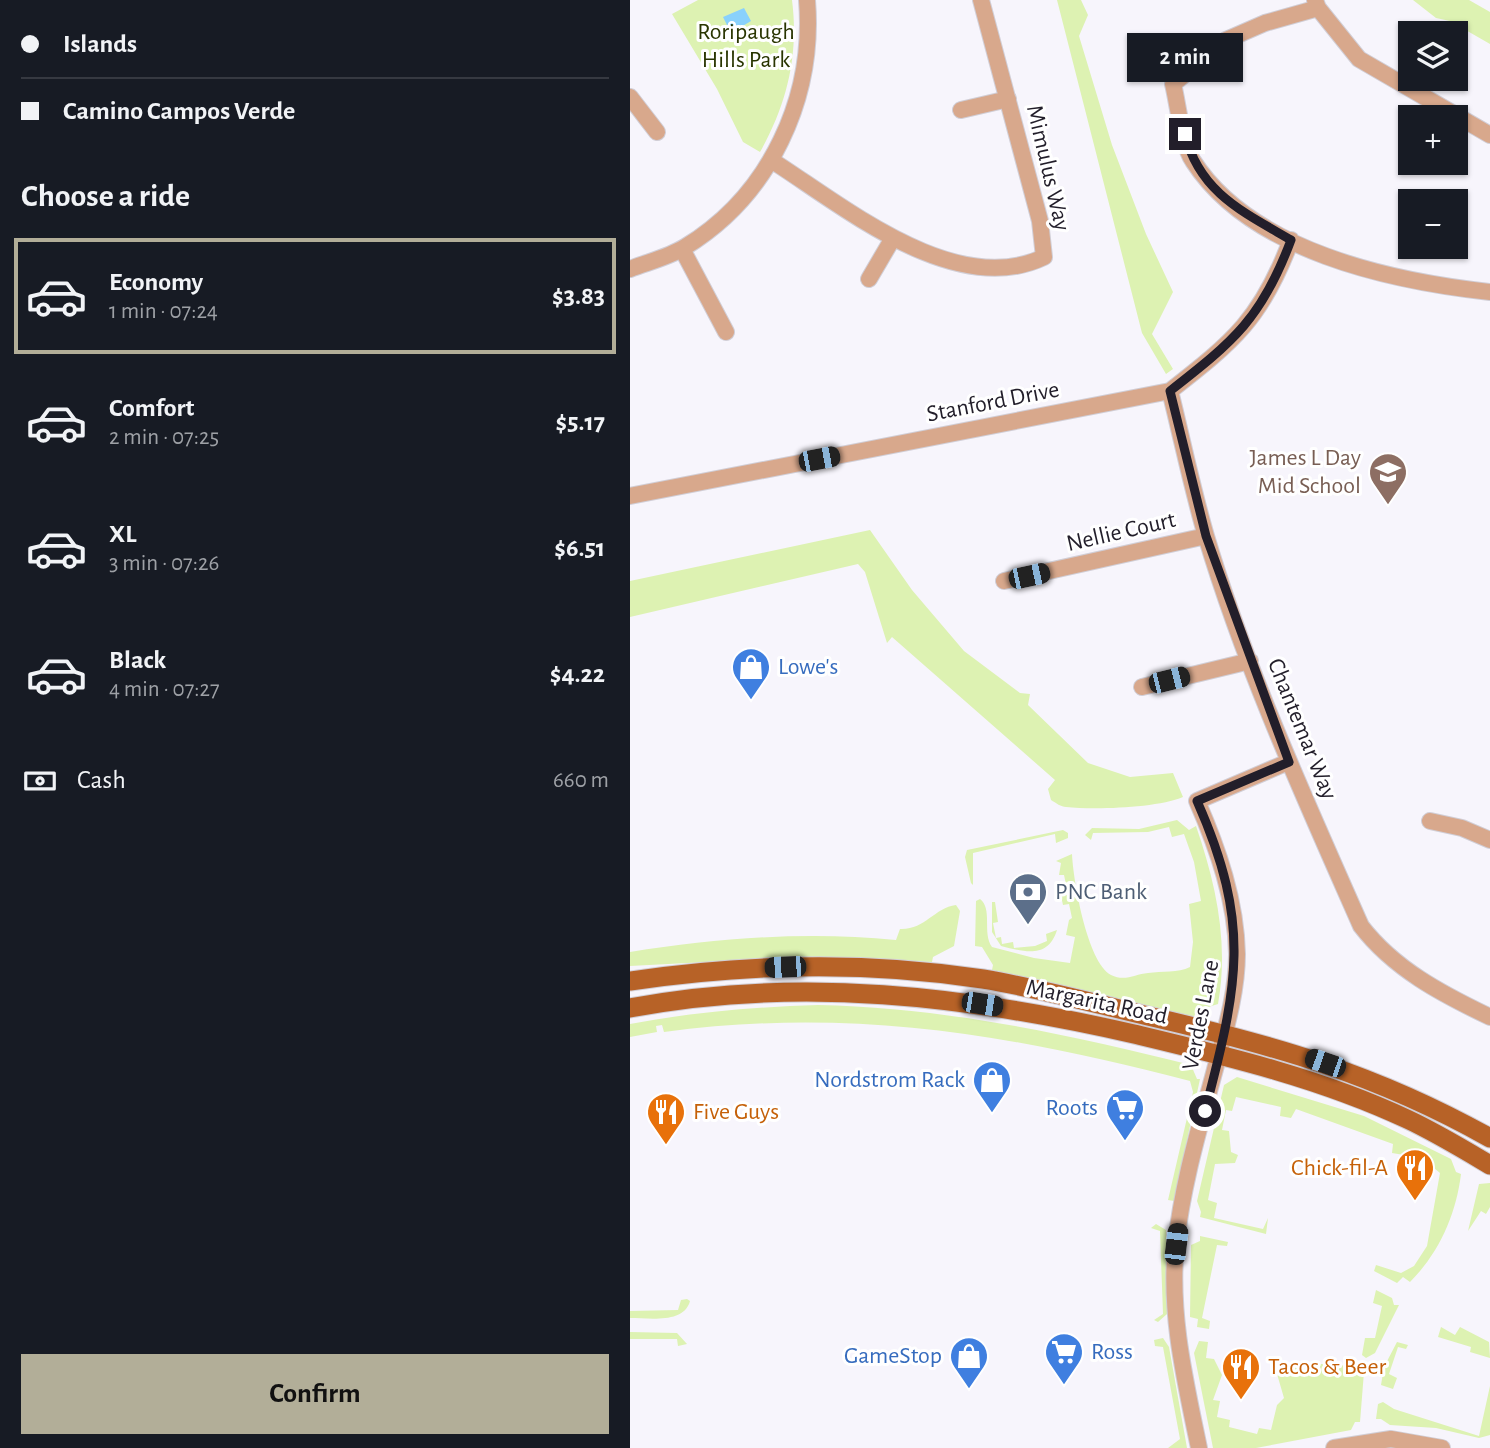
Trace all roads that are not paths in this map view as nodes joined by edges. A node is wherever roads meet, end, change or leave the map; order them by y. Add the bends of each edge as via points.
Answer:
1 (807, 0) edge
2 (981, 0) edge
3 (1317, 4) edge
4 (630, 97) edge
5 (1008, 99) junction
6 (961, 110) dead end
7 (657, 132) dead end
8 (1490, 135) edge
9 (771, 160) junction
10 (893, 238) junction
11 (1291, 240) junction
12 (682, 249) junction
13 (630, 270) edge
14 (869, 279) dead end
15 (1490, 292) edge
16 (726, 332) dead end
17 (1170, 391) junction
18 (630, 496) edge
19 (1206, 536) junction
20 (1004, 581) dead end
21 (1250, 661) junction
22 (1142, 687) dead end
23 (1289, 762) junction
24 (1430, 821) dead end
25 (1490, 840) edge
26 (969, 978) junction
27 (630, 981) edge
28 (832, 991) junction
29 (630, 1008) edge
30 (1490, 1017) edge
31 (1225, 1032) junction
32 (1219, 1054) junction
33 (1490, 1138) edge
34 (1490, 1165) edge
35 (1199, 1448) edge
36 (1334, 1448) edge
37 (1442, 1448) edge

1 - 9 street via 803,83
2 - 5 street, Mimulus Way
3 - 8 street via 1359,60
3 - 11 street via 1226,40 1173,84 1191,159 1225,202
4 - 7 street
5 - 6 street
5 - 10 street, Mimulus Way via 1040,221 1044,257 1000,267 951,263
9 - 10 street, Mimulus Way
9 - 12 street via 734,209
10 - 14 street
11 - 15 street via 1379,275
11 - 17 street, Stanford Drive via 1275,284 1247,325
12 - 13 street
12 - 16 street
17 - 18 street, Stanford Drive
17 - 19 street, Chantemar Way
19 - 20 street, Nellie Court
19 - 21 street, Chantemar Way
21 - 22 street
21 - 23 street, Chantemar Way
23 - 30 street, Chantemar Way via 1362,926 1378,949 1402,968
23 - 31 street, Verdes Lane via 1197,801 1214,840 1232,910 1237,954
24 - 25 street
26 - 27 main road, Margarita Road via 871,968 785,967
26 - 28 main road via 959,990 879,983
26 - 31 main road, Margarita Road
28 - 29 main road, Margarita Road via 727,995
28 - 32 main road, Margarita Road via 1026,1010
31 - 32 street, Verdes Lane
31 - 33 main road, Margarita Road via 1386,1086
32 - 34 main road, Margarita Road via 1365,1101 1408,1119
32 - 35 street, Verdes Lane via 1182,1207 1175,1265 1176,1331
36 - 37 street via 1391,1439

